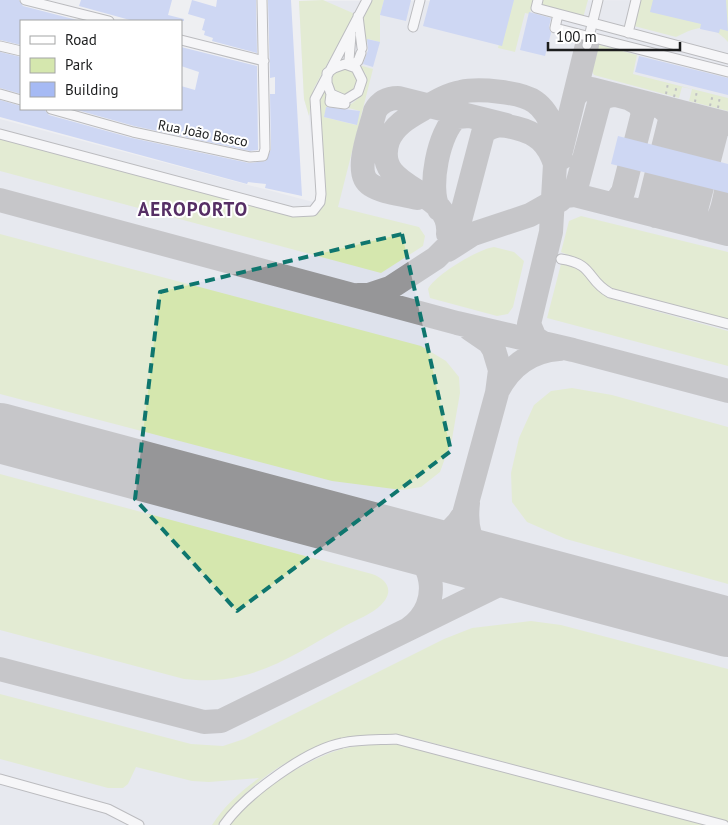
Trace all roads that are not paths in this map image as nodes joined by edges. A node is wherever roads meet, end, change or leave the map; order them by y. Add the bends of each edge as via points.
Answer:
1 (25, 0) edge
2 (262, 0) edge
3 (367, 0) edge
4 (420, 0) edge
5 (538, 0) edge
6 (598, 0) edge
7 (636, 0) edge
8 (558, 14) junction
9 (358, 16) junction
10 (104, 20) edge
11 (593, 24) junction
12 (412, 27) dead end
13 (351, 30) junction
14 (628, 33) junction
15 (182, 40) edge
16 (588, 41) junction
17 (0, 46) edge
18 (20, 51) edge
19 (728, 59) edge
20 (264, 60) junction
21 (351, 66) junction
22 (728, 72) edge
23 (327, 73) junction
24 (0, 94) edge
25 (20, 100) edge
26 (55, 110) edge
27 (0, 134) edge
28 (561, 259) dead end
29 (728, 324) edge
30 (0, 779) edge
31 (139, 825) edge
32 (224, 825) edge
33 (724, 825) edge

1 - 10 street
2 - 20 street
3 - 9 street
4 - 12 street
5 - 8 street via 536,8
6 - 11 street
7 - 14 street
8 - 11 street
8 - 16 street via 555,28
9 - 13 street
9 - 21 street via 362,50 358,61
11 - 14 street
11 - 16 street
13 - 21 street
13 - 23 street
14 - 19 street
15 - 20 street
16 - 22 street
17 - 18 street
20 - 26 street, Rua João Bosco via 265,149 262,156 250,157 153,137
21 - 23 street via 339,65
21 - 23 street via 359,73 361,87 355,96 347,99 331,94
23 - 27 street via 315,99 321,194 320,202 313,211 293,212
24 - 25 street
28 - 29 street via 584,266 600,287 610,293
30 - 31 street via 108,809
32 - 33 street via 264,785 306,758 342,743 396,738

